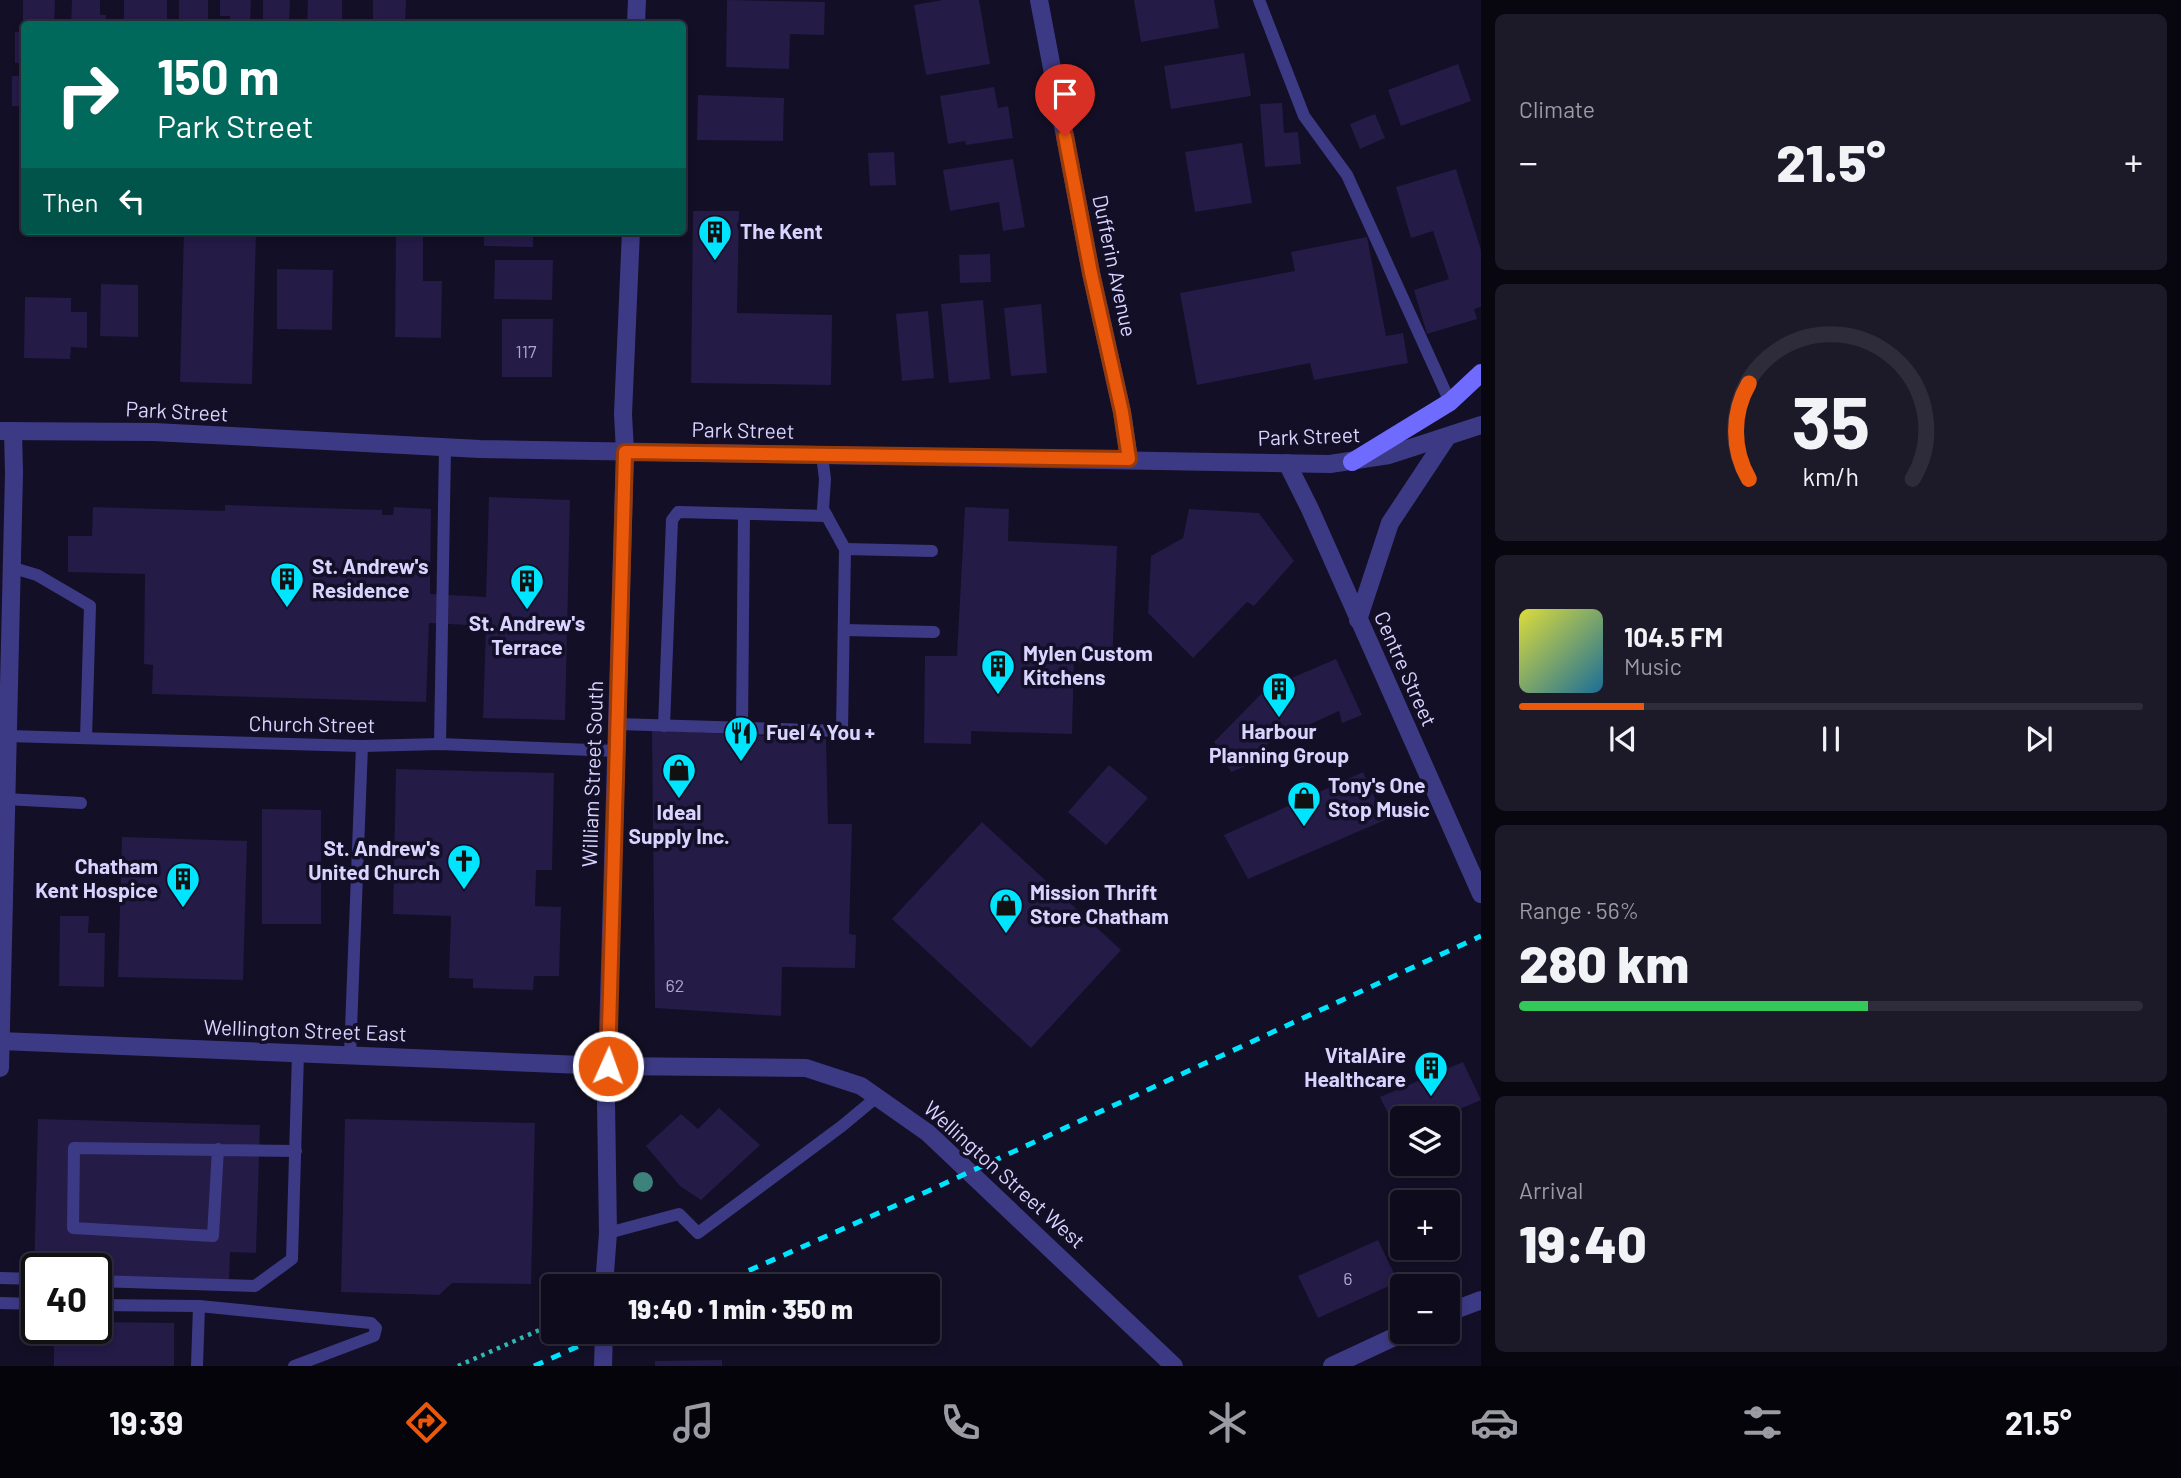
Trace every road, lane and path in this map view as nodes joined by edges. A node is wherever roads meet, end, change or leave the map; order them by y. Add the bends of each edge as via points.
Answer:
1 (637, 0) edge
2 (1039, 0) edge
3 (1259, 0) edge
4 (636, 21) edge
5 (631, 235) edge
6 (1481, 373) edge
7 (1450, 402) junction
8 (1481, 425) edge
9 (6, 431) edge
10 (1447, 438) junction
11 (445, 448) junction
12 (625, 452) junction
13 (822, 455) junction
14 (1129, 459) junction
15 (1352, 461) junction
16 (1287, 463) junction
17 (744, 514) junction
18 (827, 516) junction
19 (845, 549) junction
20 (932, 551) dead end
21 (10, 567) junction
22 (1358, 620) junction
23 (844, 630) junction
24 (934, 632) dead end
25 (617, 723) junction
26 (664, 726) junction
27 (742, 727) junction
28 (7, 736) junction
29 (86, 738) junction
30 (440, 744) junction
31 (362, 746) junction
32 (617, 751) junction
33 (3, 799) edge
34 (82, 803) dead end
35 (1481, 894) edge
36 (0, 1041) edge
37 (298, 1053) junction
38 (350, 1055) junction
39 (608, 1066) junction
40 (0, 1068) edge
41 (878, 1096) junction
42 (218, 1149) junction
43 (296, 1151) junction
44 (608, 1233) junction
45 (605, 1274) edge
46 (0, 1278) edge
47 (21, 1279) edge
48 (112, 1282) edge
49 (1481, 1300) edge
50 (0, 1303) edge
51 (21, 1304) edge
52 (112, 1305) edge
53 (199, 1306) junction
54 (1460, 1308) edge
55 (541, 1329) edge
56 (1390, 1339) edge
57 (604, 1344) edge
58 (197, 1366) edge
59 (294, 1366) edge
60 (458, 1366) edge
61 (603, 1366) edge
62 (1174, 1366) edge
63 (1332, 1366) edge

1 - 4 street
2 - 14 street, Dufferin Avenue
3 - 7 lane via 1304,117 1347,175
5 - 12 street, William Street South
6 - 7 main road
7 - 15 main road
8 - 10 street, Park Street
9 - 11 street, Park Street via 154,432
9 - 21 street via 14,473
10 - 15 street, Park Street
10 - 22 street via 1390,523
11 - 12 street, Park Street
11 - 30 lane
12 - 13 street, Park Street
12 - 25 street, William Street South
13 - 14 street, Park Street
13 - 18 lane
14 - 16 street, Park Street
15 - 16 street, Park Street
16 - 22 street, Centre Street
17 - 18 lane
17 - 26 lane via 678,512 672,520
17 - 27 lane
18 - 19 lane
19 - 20 lane
19 - 23 lane
21 - 28 street
21 - 29 lane via 40,576 90,606
22 - 35 street, Centre Street
23 - 24 lane
23 - 27 lane via 842,731
25 - 26 lane
25 - 32 street, William Street South
26 - 27 lane
28 - 29 lane, Church Street
28 - 33 street
29 - 31 lane, Church Street
30 - 31 lane, Church Street
30 - 32 lane, Church Street
31 - 38 lane
32 - 39 street, William Street South
33 - 34 lane
33 - 36 street
36 - 37 street, Wellington Street East
36 - 40 street
37 - 38 street, Wellington Street East
37 - 43 lane
38 - 39 street, Wellington Street East
39 - 41 street, Wellington Street West via 806,1068
39 - 44 street, William Street South
41 - 44 lane via 698,1233 679,1214
41 - 62 street, Wellington Street West via 928,1133
42 - 42 lane via 74,1148 73,1228 213,1236
42 - 43 lane
43 - 48 lane via 292,1259 255,1286
44 - 45 street, William Street South
46 - 47 lane
49 - 54 street
50 - 51 lane
52 - 53 lane
53 - 58 lane
53 - 59 lane via 371,1323 376,1328 374,1336
55 - 60 path
56 - 63 street
57 - 61 street

